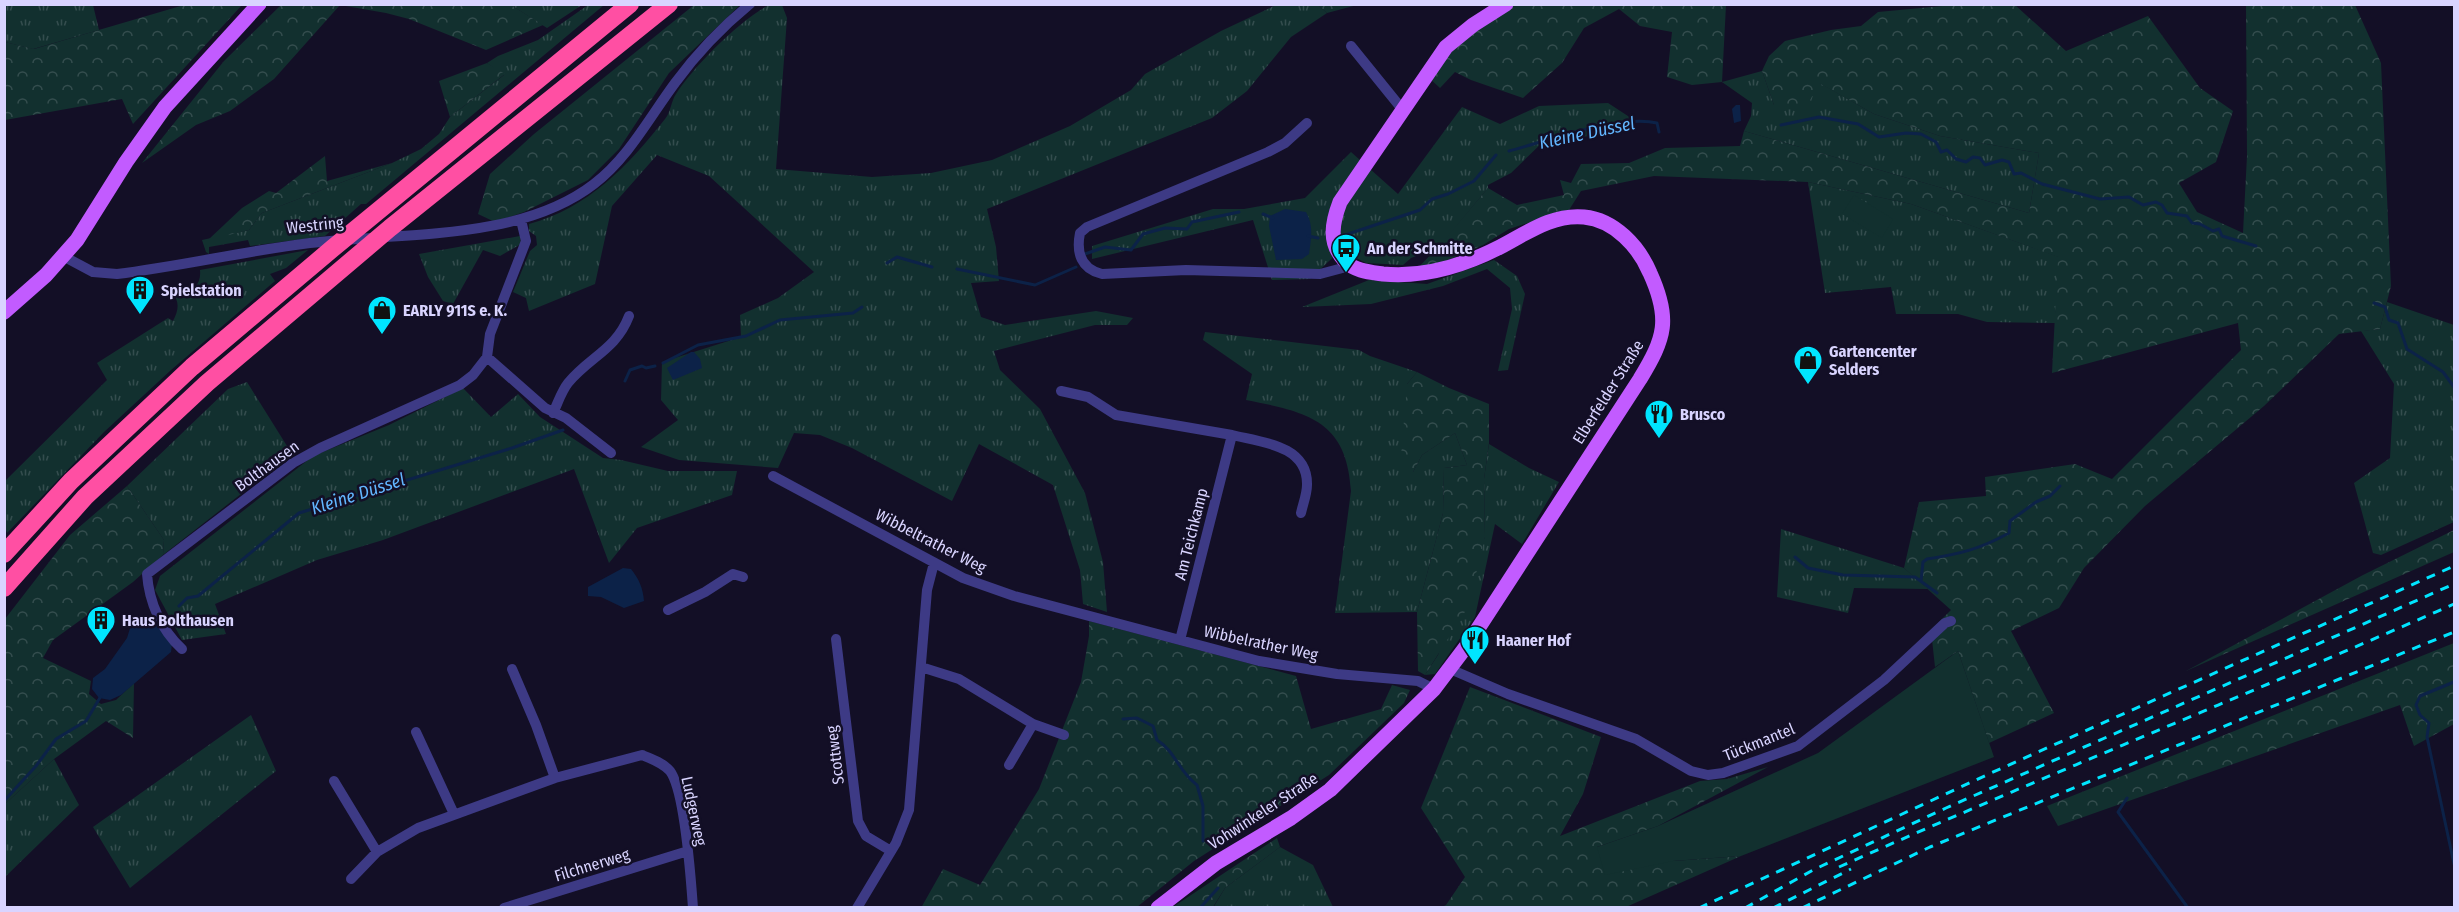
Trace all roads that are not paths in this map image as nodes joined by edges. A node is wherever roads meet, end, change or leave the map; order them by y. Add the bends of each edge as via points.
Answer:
1 (259, 4) edge
2 (630, 4) edge
3 (669, 4) edge
4 (750, 4) edge
5 (1506, 4) edge
6 (1351, 46) dead end
7 (1402, 109) junction
8 (1307, 123) dead end
9 (521, 220) junction
10 (63, 256) junction
11 (1350, 266) junction
12 (4, 312) edge
13 (629, 316) dead end
14 (487, 357) junction
15 (1061, 391) dead end
16 (553, 413) junction
17 (1232, 435) junction
18 (610, 453) dead end
19 (773, 476) dead end
20 (1301, 513) dead end
21 (4, 554) edge
22 (934, 563) junction
23 (743, 577) dead end
24 (4, 588) edge
25 (668, 610) dead end
26 (1084, 614) joint
27 (1952, 621) dead end
28 (836, 639) dead end
29 (1180, 640) junction
30 (182, 649) dead end
31 (921, 667) junction
32 (512, 669) dead end
33 (1450, 669) junction
34 (1434, 689) junction
35 (1033, 724) junction
36 (416, 732) dead end
37 (1064, 735) dead end
38 (1009, 765) dead end
39 (555, 778) junction
40 (334, 781) dead end
41 (454, 814) junction
42 (688, 851) junction
43 (891, 851) junction
44 (377, 852) junction
45 (351, 879) dead end
46 (504, 908) edge
47 (693, 908) edge
48 (857, 908) edge
49 (1158, 908) edge

1 - 10 main road via 165,107
2 - 21 highway via 192,367 70,481
3 - 24 highway via 390,228 207,383 85,498
4 - 9 street, Westring via 700,51 610,172 557,207
5 - 7 main road via 1446,47
6 - 7 street
7 - 11 main road via 1333,218 1335,245
8 - 11 street via 1268,152 1100,219 1080,233 1079,254 1084,265 1102,274 1186,270 1320,274
9 - 10 street, Westring via 279,247 117,274 93,272
9 - 14 street via 526,241 490,334
10 - 12 main road
11 - 33 main road, Elberfelder Straße via 1404,276 1437,272 1482,257 1554,220 1584,217 1608,224 1635,248 1647,265 1660,304 1663,330 1656,353
13 - 16 street via 612,345 569,382
14 - 16 street
14 - 30 street, Bolthausen via 460,386 293,463 147,574 152,604
15 - 17 street via 1088,397 1116,415
16 - 18 street via 566,418
17 - 20 street via 1286,449 1300,461 1308,483
17 - 29 street, Am Teichkamp
19 - 22 street, Wibbeltrather Weg
22 - 26 street, Wibbeltrather Weg via 1014,596
22 - 31 street via 927,590
23 - 25 street via 733,574
26 - 29 street, Wibbelrather Weg
27 - 33 street, Tückmantel via 1798,746 1708,775 1690,771 1636,739
28 - 43 street, Scottweg via 858,821 866,836
29 - 34 street, Wibbelrather Weg via 1337,674 1418,681
31 - 35 street via 959,680
31 - 43 street via 909,810
32 - 39 street
33 - 34 main road, Elberfelder Straße
34 - 49 main road, Vohwinkeler Straße via 1330,790 1291,818 1215,862
35 - 37 street
35 - 38 street
36 - 41 street
39 - 41 street, Ludgerweg
39 - 42 street, Ludgerweg via 642,755 662,764 671,773 677,791
40 - 44 street
41 - 44 street, Ludgerweg via 418,828
42 - 46 street, Filchnerweg
42 - 47 street, Ludgerweg
43 - 48 street
44 - 45 street, Ludgerweg

